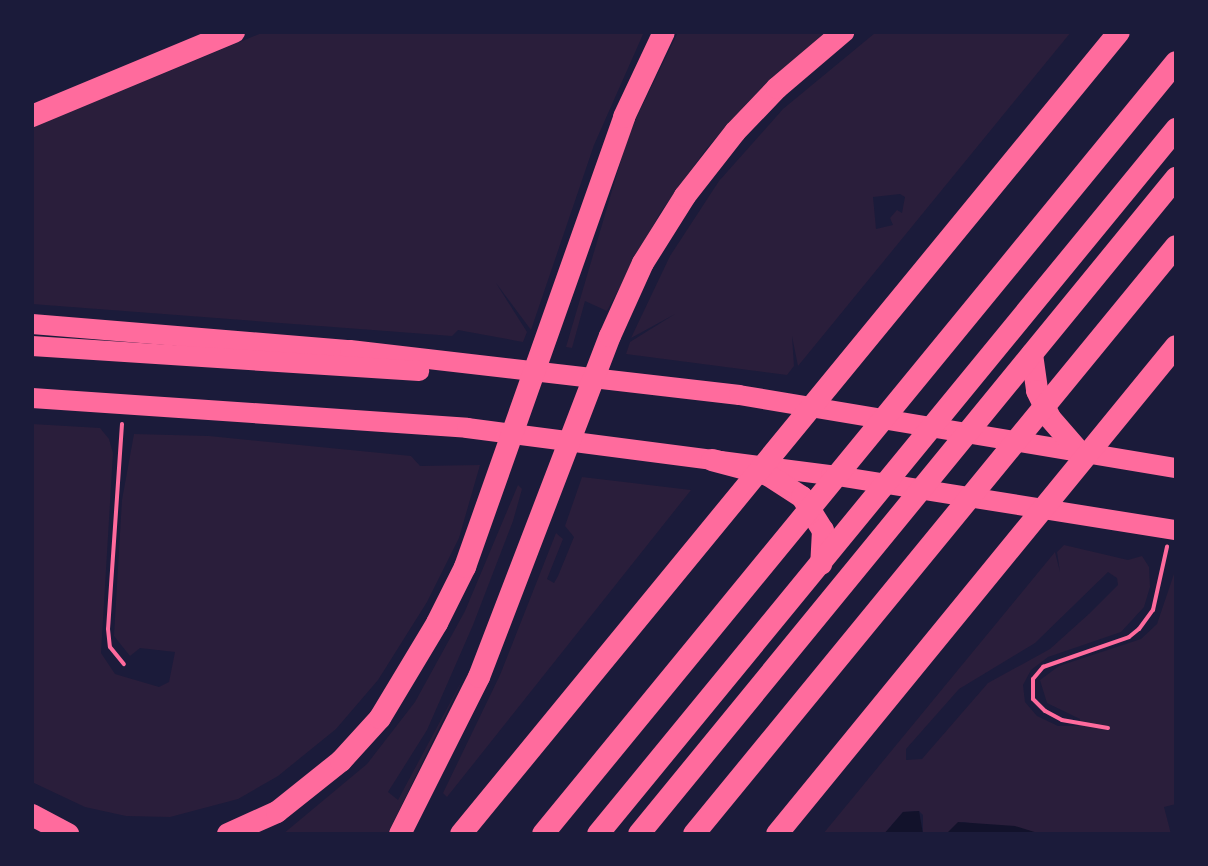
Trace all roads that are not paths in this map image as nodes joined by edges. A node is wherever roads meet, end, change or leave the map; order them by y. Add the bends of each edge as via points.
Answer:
1 (234, 32) edge
2 (664, 32) edge
3 (843, 32) edge
4 (1119, 32) edge
5 (1176, 62) edge
6 (32, 116) edge
7 (1176, 129) edge
8 (1176, 178) edge
9 (1176, 246) edge
10 (32, 324) edge
11 (32, 346) edge
12 (1176, 346) edge
13 (1032, 354) junction
14 (486, 370) junction
15 (32, 398) edge
16 (934, 427) junction
17 (968, 433) junction
18 (1077, 449) junction
19 (712, 460) junction
20 (1168, 467) edge
21 (888, 484) junction
22 (922, 489) junction
23 (1173, 530) edge
24 (820, 565) junction
25 (32, 815) edge
26 (32, 824) edge
27 (66, 834) edge
28 (228, 834) edge
29 (400, 834) edge
30 (461, 834) edge
31 (543, 834) edge
32 (598, 834) edge
33 (639, 834) edge
34 (694, 834) edge
35 (777, 834) edge

1 - 6 highway
2 - 28 highway via 624,117 465,567 432,633 380,718 341,761 277,812
3 - 29 highway via 735,132 685,196 643,263 479,677
4 - 30 highway
5 - 31 highway
7 - 16 highway
8 - 13 highway
9 - 34 highway
10 - 14 highway
11 - 14 highway
12 - 35 highway
13 - 17 highway
13 - 18 highway via 1037,391 1050,418
14 - 16 highway via 739,395
15 - 19 highway via 467,428
16 - 17 highway
16 - 21 highway
17 - 18 highway
17 - 22 highway
18 - 20 highway
19 - 21 highway
19 - 24 highway via 768,475 802,497 823,530
21 - 22 highway
21 - 24 highway
22 - 23 highway
22 - 33 highway
24 - 32 highway
25 - 27 highway
26 - 27 highway

